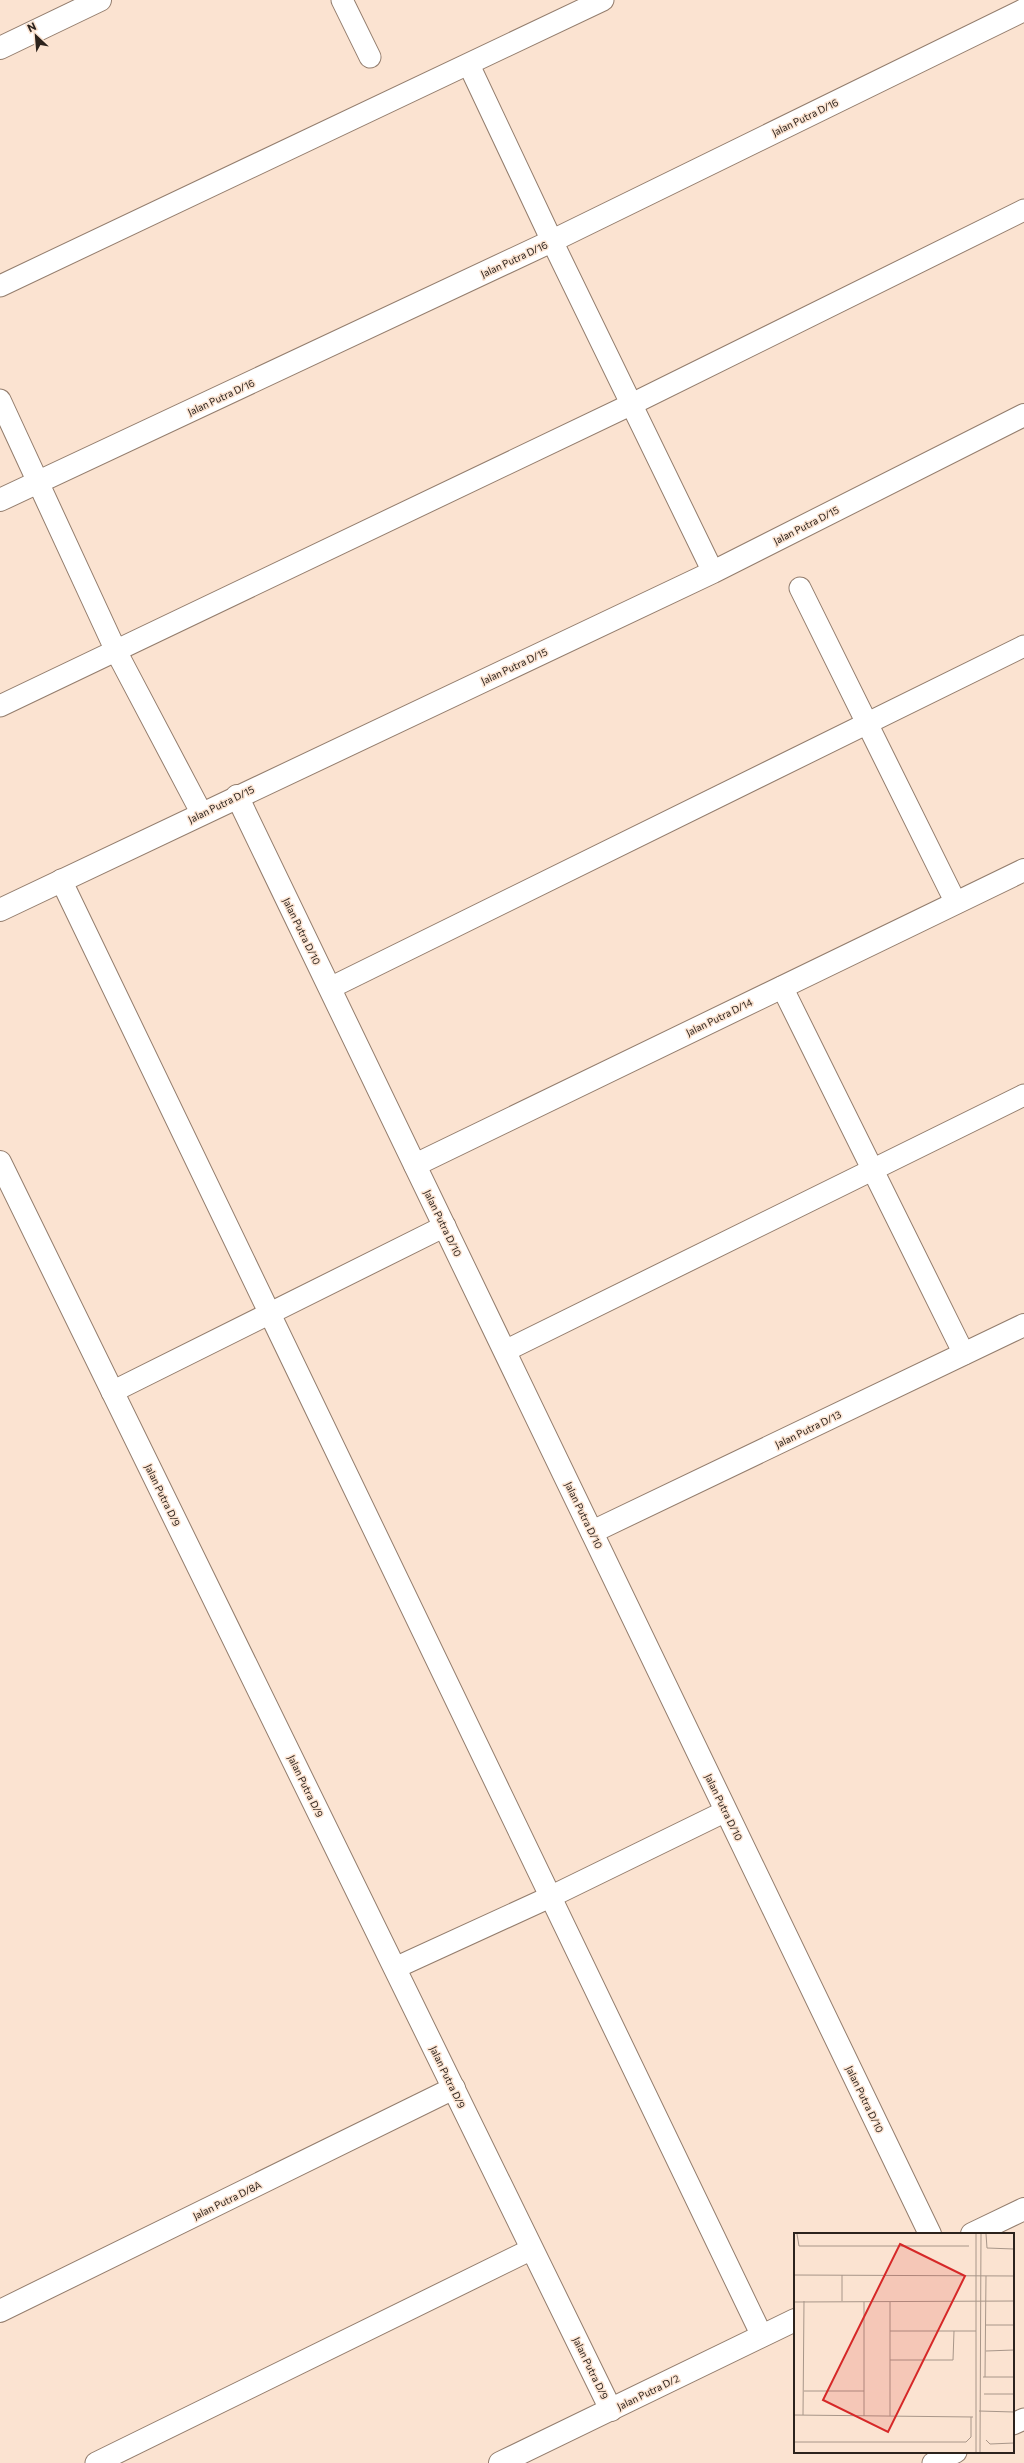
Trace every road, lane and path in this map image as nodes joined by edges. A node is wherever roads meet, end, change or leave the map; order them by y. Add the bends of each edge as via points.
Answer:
1 (100, 0) edge
2 (342, 0) edge
3 (602, 0) edge
4 (1024, 10) edge
5 (0, 48) edge
6 (370, 57) dead end
7 (469, 65) junction
8 (1024, 210) edge
9 (552, 241) junction
10 (0, 286) edge
11 (0, 400) edge
12 (632, 404) junction
13 (1024, 415) edge
14 (39, 482) junction
15 (0, 500) edge
16 (713, 572) junction
17 (800, 588) dead end
18 (1024, 646) edge
19 (116, 651) junction
20 (0, 706) edge
21 (867, 724) junction
22 (237, 796) junction
23 (202, 814) junction
24 (1024, 870) edge
25 (62, 880) junction
26 (956, 902) junction
27 (0, 910) edge
28 (782, 987) junction
29 (330, 988) junction
30 (1024, 1095) edge
31 (0, 1162) edge
32 (415, 1165) junction
33 (871, 1170) junction
34 (445, 1226) junction
35 (270, 1313) junction
36 (1024, 1325) edge
37 (505, 1351) junction
38 (964, 1354) junction
39 (112, 1392) junction
40 (592, 1532) junction
41 (726, 1811) junction
42 (550, 1896) junction
43 (395, 1968) junction
44 (454, 2088) junction
45 (1024, 2209) edge
46 (930, 2233) edge
47 (974, 2233) edge
48 (532, 2248) junction
49 (0, 2311) edge
50 (794, 2320) edge
51 (762, 2336) junction
52 (611, 2410) junction
53 (1024, 2419) edge
54 (1014, 2424) edge
55 (954, 2453) edge
56 (96, 2463) edge
57 (500, 2463) edge
58 (933, 2463) edge

1 - 5 street
2 - 6 lane
3 - 7 lane
4 - 9 street, Jalan Putra D/16
7 - 9 lane
7 - 10 lane
8 - 12 lane
9 - 12 lane
9 - 14 street, Jalan Putra D/16
11 - 14 lane
12 - 16 lane
12 - 19 lane
13 - 16 street, Jalan Putra D/15
14 - 15 street, Jalan Putra D/16
14 - 19 lane
16 - 22 street, Jalan Putra D/15
17 - 21 lane
18 - 21 lane
19 - 20 lane
19 - 23 lane
21 - 26 lane
21 - 29 lane
22 - 23 street, Jalan Putra D/15
22 - 29 street, Jalan Putra D/10
23 - 25 street, Jalan Putra D/15
24 - 26 street, Jalan Putra D/14
25 - 27 street, Jalan Putra D/15
25 - 35 lane
26 - 28 street, Jalan Putra D/14
28 - 32 street, Jalan Putra D/14
28 - 33 lane
29 - 32 street, Jalan Putra D/10
30 - 33 lane
31 - 39 street, Jalan Putra D/9
32 - 34 street, Jalan Putra D/10
33 - 37 lane
33 - 38 lane
34 - 35 lane
34 - 37 street, Jalan Putra D/10
35 - 39 lane
35 - 42 lane
36 - 38 street, Jalan Putra D/13
37 - 40 street, Jalan Putra D/10
38 - 40 street, Jalan Putra D/13
39 - 43 street, Jalan Putra D/9
40 - 41 street, Jalan Putra D/10
41 - 42 lane
41 - 46 street, Jalan Putra D/10
42 - 43 lane
42 - 51 lane
43 - 44 street, Jalan Putra D/9
44 - 48 street, Jalan Putra D/9
44 - 49 street, Jalan Putra D/8A
45 - 47 street
48 - 52 street, Jalan Putra D/9
48 - 56 lane
50 - 51 street, Jalan Putra D/2
51 - 52 street, Jalan Putra D/2
52 - 57 street, Jalan Putra D/2
53 - 54 lane
55 - 58 lane

